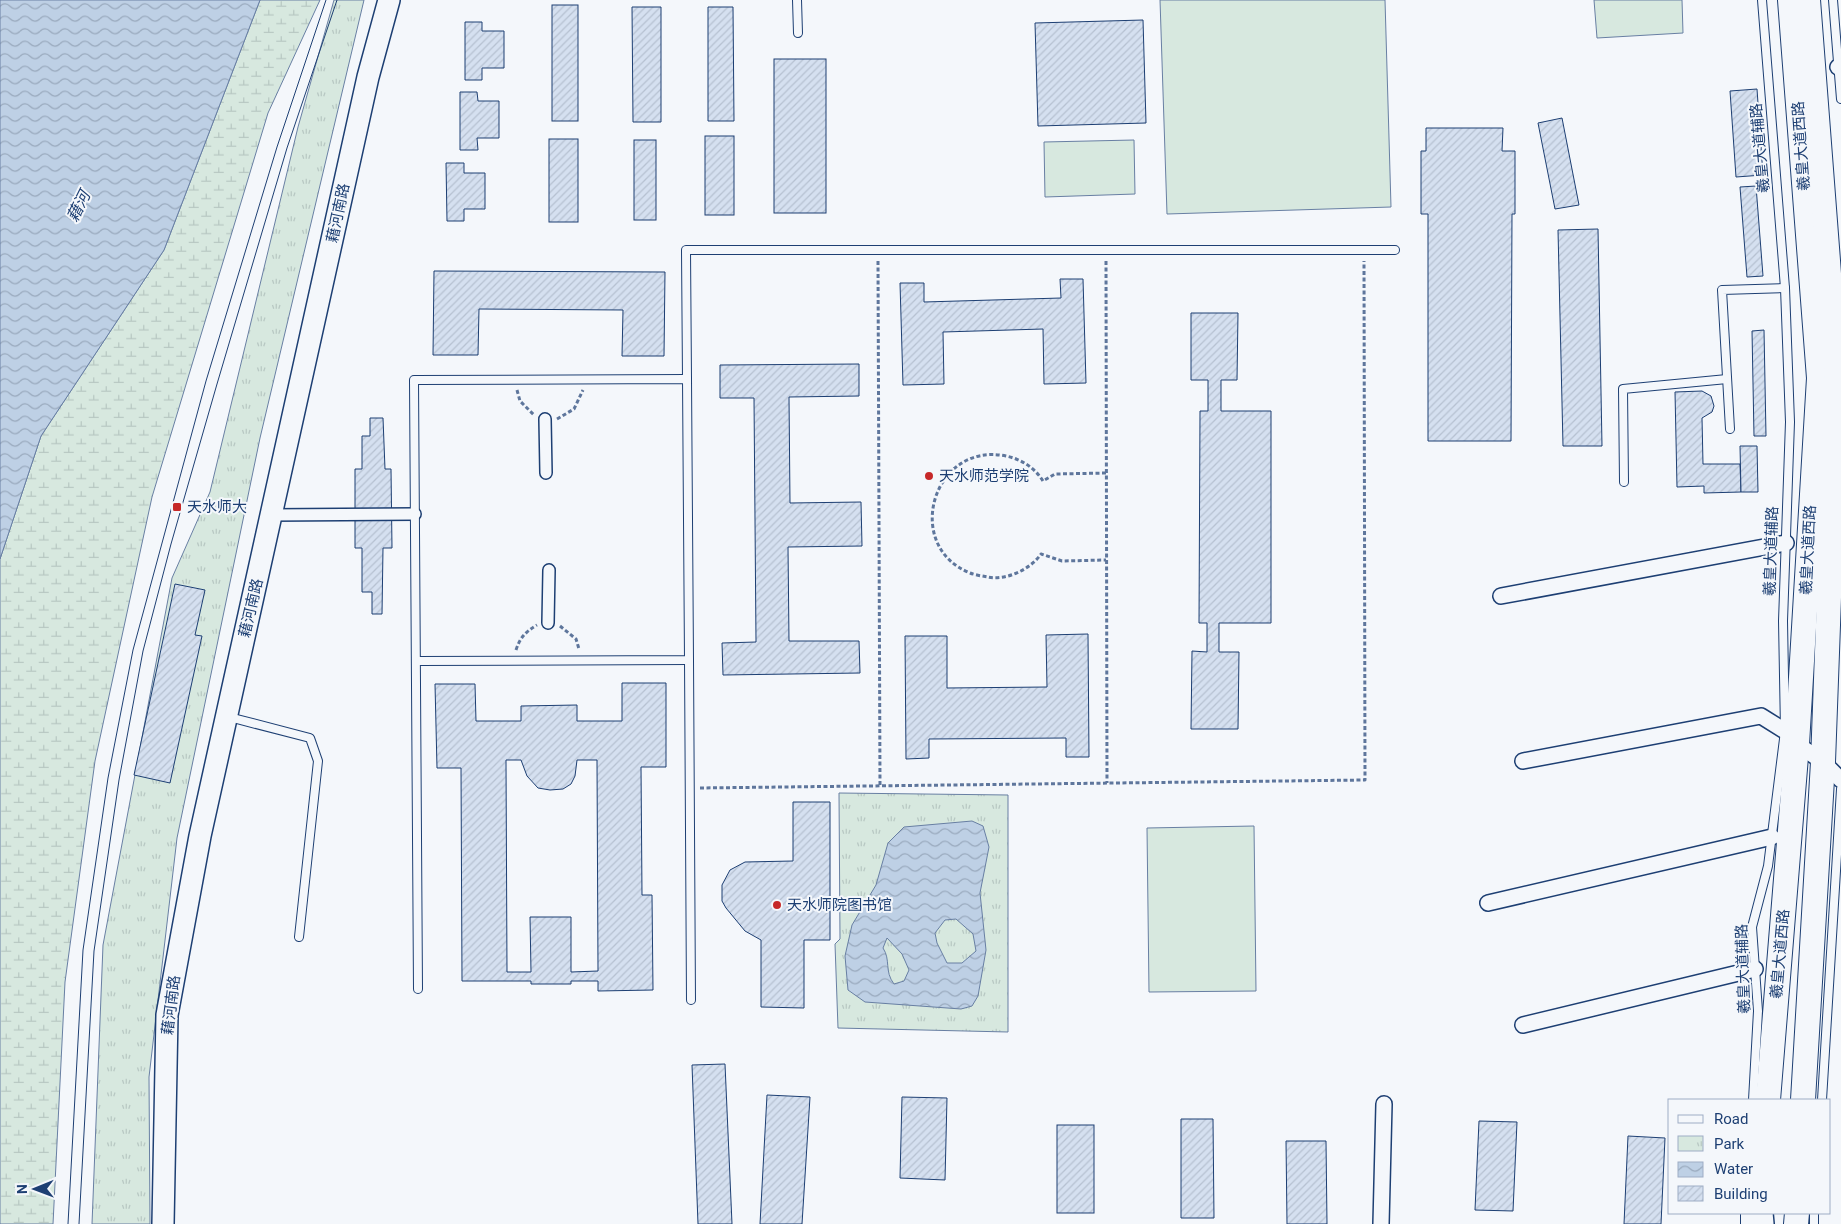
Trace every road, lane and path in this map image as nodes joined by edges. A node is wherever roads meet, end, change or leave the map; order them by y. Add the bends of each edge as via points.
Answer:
1 (389, 0) edge
2 (797, 0) edge
3 (1762, 0) edge
4 (1790, 0) edge
5 (1808, 0) edge
6 (1833, 0) edge
7 (798, 33) dead end
8 (1840, 66) edge
9 (1841, 100) edge
10 (878, 250) junction
11 (1106, 250) junction
12 (1364, 250) junction
13 (1394, 250) dead end
14 (1785, 288) junction
15 (582, 379) junction
16 (687, 379) junction
17 (1727, 379) junction
18 (518, 380) junction
19 (545, 419) junction
20 (1730, 428) dead end
21 (546, 473) dead end
22 (1106, 473) junction
23 (1624, 482) dead end
24 (415, 514) junction
25 (271, 515) junction
26 (1786, 543) junction
27 (1106, 560) junction
28 (549, 570) dead end
29 (1501, 596) dead end
30 (548, 623) dead end
31 (689, 660) junction
32 (416, 661) junction
33 (227, 716) junction
34 (1791, 737) junction
35 (1523, 761) dead end
36 (1823, 762) junction
37 (1841, 780) edge
38 (1106, 783) junction
39 (880, 786) junction
40 (689, 788) junction
41 (1841, 789) edge
42 (1772, 837) junction
43 (1488, 904) dead end
44 (299, 937) dead end
45 (1755, 969) junction
46 (418, 989) dead end
47 (691, 1000) dead end
48 (1523, 1025) dead end
49 (1753, 1099) edge
50 (1768, 1099) edge
51 (1803, 1099) edge
52 (1822, 1099) edge
53 (1384, 1104) dead end
54 (163, 1224) edge
55 (1381, 1224) edge

1 - 25 main road, 藉河南路 via 368,77
2 - 7 lane
3 - 14 lane, 羲皇大道辅路
4 - 34 main road, 羲皇大道西路 via 1819,378
5 - 36 main road, 羲皇大道西路 via 1837,378
6 - 8 lane
8 - 9 lane
10 - 11 lane
10 - 16 lane via 686,250
10 - 39 path
11 - 12 lane
11 - 22 path
12 - 13 lane
12 - 38 path via 1365,780
14 - 17 lane via 1722,290
14 - 26 lane, 羲皇大道辅路 via 1790,422
15 - 16 lane
15 - 18 lane
15 - 19 path via 580,400 574,409 556,419
16 - 31 lane
17 - 20 lane
17 - 23 lane via 1624,389
18 - 19 path via 519,395 526,409
18 - 24 lane via 414,380
19 - 21 street
22 - 27 path
22 - 27 path via 1055,474 1043,481 1037,472 1017,458 994,454 970,458 950,472 936,492 931,516 936,539 949,560 969,573 993,578 1017,573 1041,554 1062,561
24 - 25 street
24 - 32 lane
25 - 33 main road, 藉河南路
26 - 29 street
26 - 34 lane, 羲皇大道辅路 via 1783,621
27 - 38 path
28 - 30 street
31 - 32 lane
31 - 40 lane
32 - 46 lane
33 - 44 lane via 310,738 318,761
33 - 54 main road, 藉河南路 via 200,836 167,1015
34 - 35 street via 1761,716
34 - 36 street
34 - 42 lane, 羲皇大道辅路
34 - 50 main road, 羲皇大道西路
36 - 37 street
36 - 51 main road, 羲皇大道西路
38 - 39 path
39 - 40 path
40 - 47 lane
41 - 52 lane
42 - 43 street
42 - 45 lane, 羲皇大道辅路 via 1752,927
45 - 48 street
45 - 49 lane, 羲皇大道辅路 via 1758,1012
53 - 55 street

